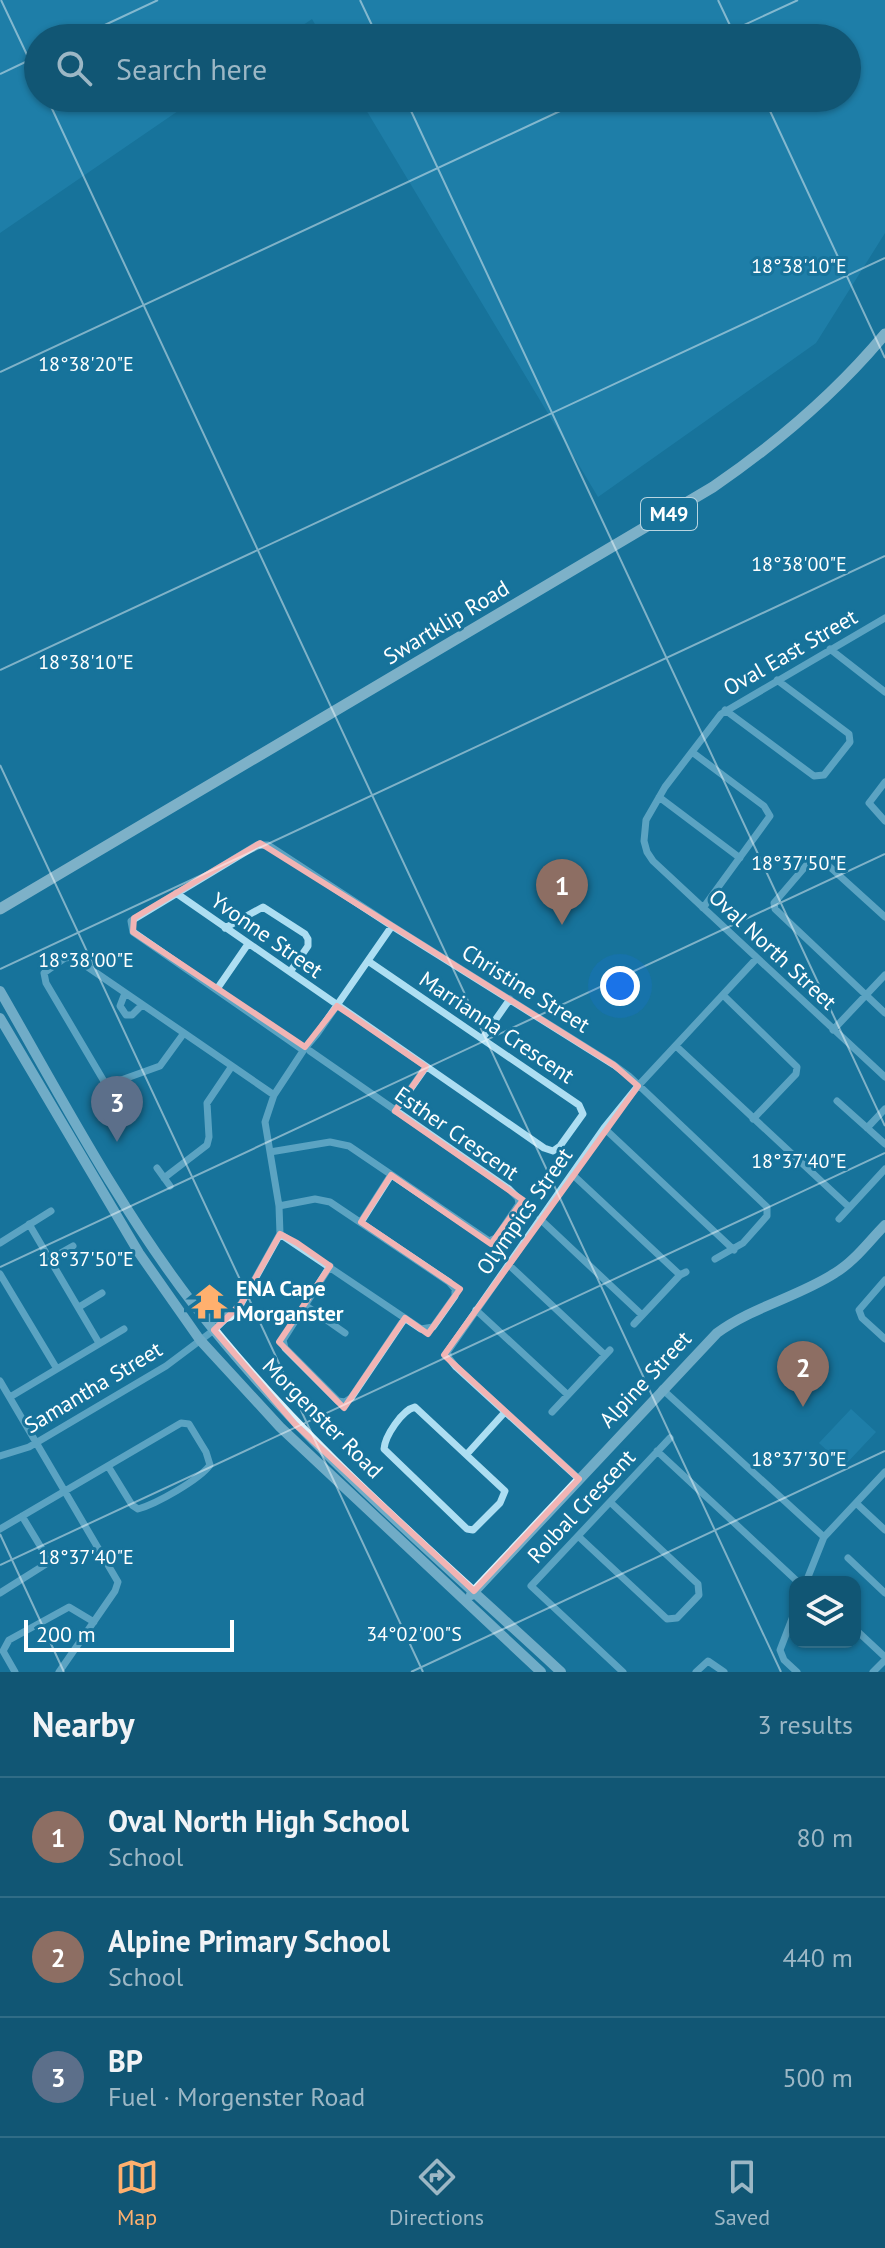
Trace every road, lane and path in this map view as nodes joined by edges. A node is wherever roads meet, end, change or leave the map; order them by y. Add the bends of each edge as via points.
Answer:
1 (885, 334) edge
2 (884, 620) edge
3 (830, 649) junction
4 (777, 680) junction
5 (885, 692) edge
6 (725, 710) junction
7 (692, 752) junction
8 (885, 782) edge
9 (659, 797) junction
10 (885, 821) edge
11 (644, 841) joint
12 (740, 858) junction
13 (176, 893) junction
14 (703, 908) junction
15 (0, 909) edge
16 (885, 917) edge
17 (392, 926) junction
18 (225, 928) junction
19 (248, 944) junction
20 (757, 958) junction
21 (368, 961) junction
22 (290, 972) junction
23 (885, 975) edge
24 (217, 989) junction
25 (0, 991) edge
26 (125, 993) junction
27 (723, 995) junction
28 (866, 996) junction
29 (510, 999) junction
30 (142, 1005) junction
31 (337, 1006) junction
32 (885, 1013) edge
33 (0, 1018) edge
34 (833, 1030) junction
35 (184, 1033) junction
36 (482, 1039) junction
37 (676, 1046) junction
38 (306, 1050) junction
39 (232, 1066) junction
40 (426, 1067) junction
41 (885, 1077) edge
42 (638, 1086) junction
43 (274, 1095) junction
44 (837, 1101) dead end
45 (885, 1109) edge
46 (395, 1111) junction
47 (753, 1119) junction
48 (604, 1128) junction
49 (867, 1128) junction
50 (885, 1144) edge
51 (270, 1152) junction
52 (157, 1168) dead end
53 (885, 1169) edge
54 (572, 1174) junction
55 (391, 1175) junction
56 (164, 1178) junction
57 (170, 1186) dead end
58 (279, 1206) junction
59 (849, 1207) junction
60 (51, 1211) dead end
61 (540, 1219) junction
62 (839, 1219) dead end
63 (361, 1222) junction
64 (29, 1224) junction
65 (885, 1225) edge
66 (280, 1234) junction
67 (0, 1243) edge
68 (73, 1246) dead end
69 (734, 1250) junction
70 (50, 1259) junction
71 (715, 1259) dead end
72 (509, 1265) junction
73 (330, 1266) junction
74 (0, 1274) edge
75 (885, 1280) edge
76 (102, 1293) dead end
77 (185, 1294) junction
78 (305, 1305) junction
79 (79, 1307) junction
80 (476, 1310) junction
81 (642, 1315) junction
82 (230, 1316) junction
83 (405, 1318) junction
84 (634, 1324) dead end
85 (124, 1329) dead end
86 (214, 1330) junction
87 (345, 1333) dead end
88 (885, 1339) edge
89 (200, 1340) junction
90 (99, 1343) junction
91 (57, 1369) junction
92 (0, 1381) edge
93 (662, 1389) junction
94 (568, 1395) junction
95 (10, 1397) junction
96 (505, 1412) junction
97 (552, 1412) dead end
98 (670, 1438) dead end
99 (35, 1443) junction
100 (657, 1451) junction
101 (467, 1454) junction
102 (0, 1456) edge
103 (108, 1466) junction
104 (885, 1472) edge
105 (579, 1479) junction
106 (64, 1491) junction
107 (610, 1502) junction
108 (856, 1503) junction
109 (22, 1516) junction
110 (0, 1529) edge
111 (885, 1530) edge
112 (578, 1536) junction
113 (824, 1537) junction
114 (848, 1558) dead end
115 (792, 1576) edge
116 (808, 1576) edge
117 (531, 1586) junction
118 (474, 1591) junction
119 (0, 1593) edge
120 (524, 1593) dead end
121 (885, 1593) edge
122 (465, 1601) junction
123 (94, 1622) junction
124 (789, 1627) edge
125 (861, 1635) edge
126 (885, 1658) edge
127 (15, 1672) edge
128 (59, 1672) edge
129 (541, 1672) edge
130 (561, 1672) edge
131 (623, 1672) edge
132 (696, 1672) edge
133 (724, 1672) edge
134 (797, 1672) edge
135 (873, 1672) edge

1 - 15 main road, Swartklip Road / M49 via 793,428 713,487
2 - 3 street, Oval East Street
3 - 4 street, Oval East Street
3 - 5 street
4 - 6 street, Oval East Street
4 - 6 street via 849,734 850,742 824,775 814,776
6 - 7 street, Oval East Street
7 - 9 street, Oval East Street
7 - 12 street via 769,812
8 - 10 street via 869,803
9 - 11 street, Oval East Street via 646,820
9 - 12 street
11 - 14 street, Oval North Street via 650,858
12 - 14 street
13 - 17 street, Christine Street via 264,844
13 - 18 street, Yvonne Street
13 - 24 street, Esther Crescent via 134,918 132,929
14 - 20 street, Oval North Street
16 - 28 street via 820,858 810,861 774,903
17 - 21 street
17 - 29 street, Christine Street
18 - 19 street, Yvonne Street
18 - 22 street via 263,907 305,934 308,946
19 - 22 street, Yvonne Street
19 - 24 street
20 - 27 street, Olympics Street
20 - 34 street, Oval North Street
21 - 31 street
21 - 36 street, Marrianna Crescent
22 - 31 street, Yvonne Street
23 - 28 street
24 - 38 street, Esther Crescent
25 - 77 main road, Morgenster Road via 107,1175
26 - 30 street
26 - 30 street via 120,1006 126,1015
26 - 35 street via 73,957 44,973 105,1083 160,1066
27 - 37 street, Olympics Street
27 - 47 street via 797,1067
28 - 32 street
28 - 34 street
29 - 36 street
29 - 42 street, Christine Street
30 - 35 street
31 - 38 street
31 - 40 street, Marrianna Crescent
33 - 89 main road, Morgenster Road via 139,1253
34 - 41 street, Oval North Street
35 - 39 street
36 - 40 street, Marrianna Crescent via 581,1107 582,1116 557,1150 544,1148
37 - 42 street, Olympics Street
37 - 47 street
38 - 43 street
38 - 46 street, Esther Crescent
39 - 43 street
39 - 56 street via 207,1103 207,1145
40 - 46 street
42 - 48 street, Olympics Street
42 - 69 street, Christine Street via 767,1207 767,1216
43 - 51 street via 265,1122
44 - 49 street
45 - 49 street
46 - 55 street, Esther Crescent via 515,1194 519,1204 489,1241
47 - 59 street
48 - 54 street, Olympics Street
48 - 69 street
49 - 50 street
51 - 55 street, Esther Crescent via 338,1142
51 - 58 street
52 - 56 street
53 - 59 street
54 - 61 street, Olympics Street
54 - 81 street via 683,1274
55 - 63 street
56 - 57 street
58 - 63 street via 326,1200
58 - 66 street
59 - 62 street
60 - 64 street
61 - 72 street, Olympics Street
61 - 81 street
63 - 83 street via 455,1289 431,1328 421,1329
64 - 67 street
64 - 70 street
65 - 93 main road, Alpine Street via 839,1271 723,1329
66 - 73 street
66 - 82 street, Samantha Street
68 - 70 street
69 - 71 street
70 - 79 street
72 - 80 street, Olympics Street
72 - 94 street via 608,1352
73 - 78 street
73 - 83 street
74 - 91 street
75 - 88 street via 859,1310
76 - 79 street
77 - 82 main road via 210,1317
77 - 86 main road, Morgenster Road
78 - 83 street via 284,1336 285,1348 341,1402 351,1398
78 - 87 street
79 - 90 street
80 - 94 street
80 - 96 street, Olympics Street via 448,1357
81 - 84 street
82 - 86 street, Samantha Street
85 - 90 street
86 - 89 street, Samantha Street
86 - 118 main road, Morgenster Road via 295,1424
89 - 99 street, Samantha Street via 166,1366
89 - 122 main road, Morgenster Road via 280,1427
90 - 91 street
91 - 95 street
92 - 95 street
93 - 105 main road, Alpine Street
93 - 113 street
94 - 97 street
95 - 99 street
96 - 101 street
96 - 105 street, Olympics Street
98 - 100 street, Rolbal Crescent
99 - 102 street, Samantha Street
99 - 106 street
100 - 107 street, Rolbal Crescent
100 - 115 street, Rolbal Crescent
101 - 101 street via 415,1407 406,1411 384,1444 386,1453 471,1530 506,1493
103 - 103 street via 138,1509 210,1465 185,1423
103 - 106 street
104 - 108 street
105 - 118 main road, Alpine Street
106 - 109 street
106 - 123 street via 118,1582
107 - 112 street, Rolbal Crescent
107 - 112 street via 698,1584 699,1595 677,1618 667,1619
108 - 111 street
108 - 113 street
109 - 110 street
109 - 119 street via 46,1564
112 - 117 street, Rolbal Crescent
113 - 116 street
114 - 121 street
117 - 120 street, Rolbal Crescent
117 - 131 street, Rolbal Crescent
118 - 122 main road, Alpine Street
118 - 130 main road, Morgenster Road
122 - 129 main road, Morgenster Road
123 - 127 street via 69,1607 9,1640 3,1651
123 - 128 street
124 - 134 street via 780,1650
125 - 126 street
126 - 135 street
132 - 133 street via 708,1661

